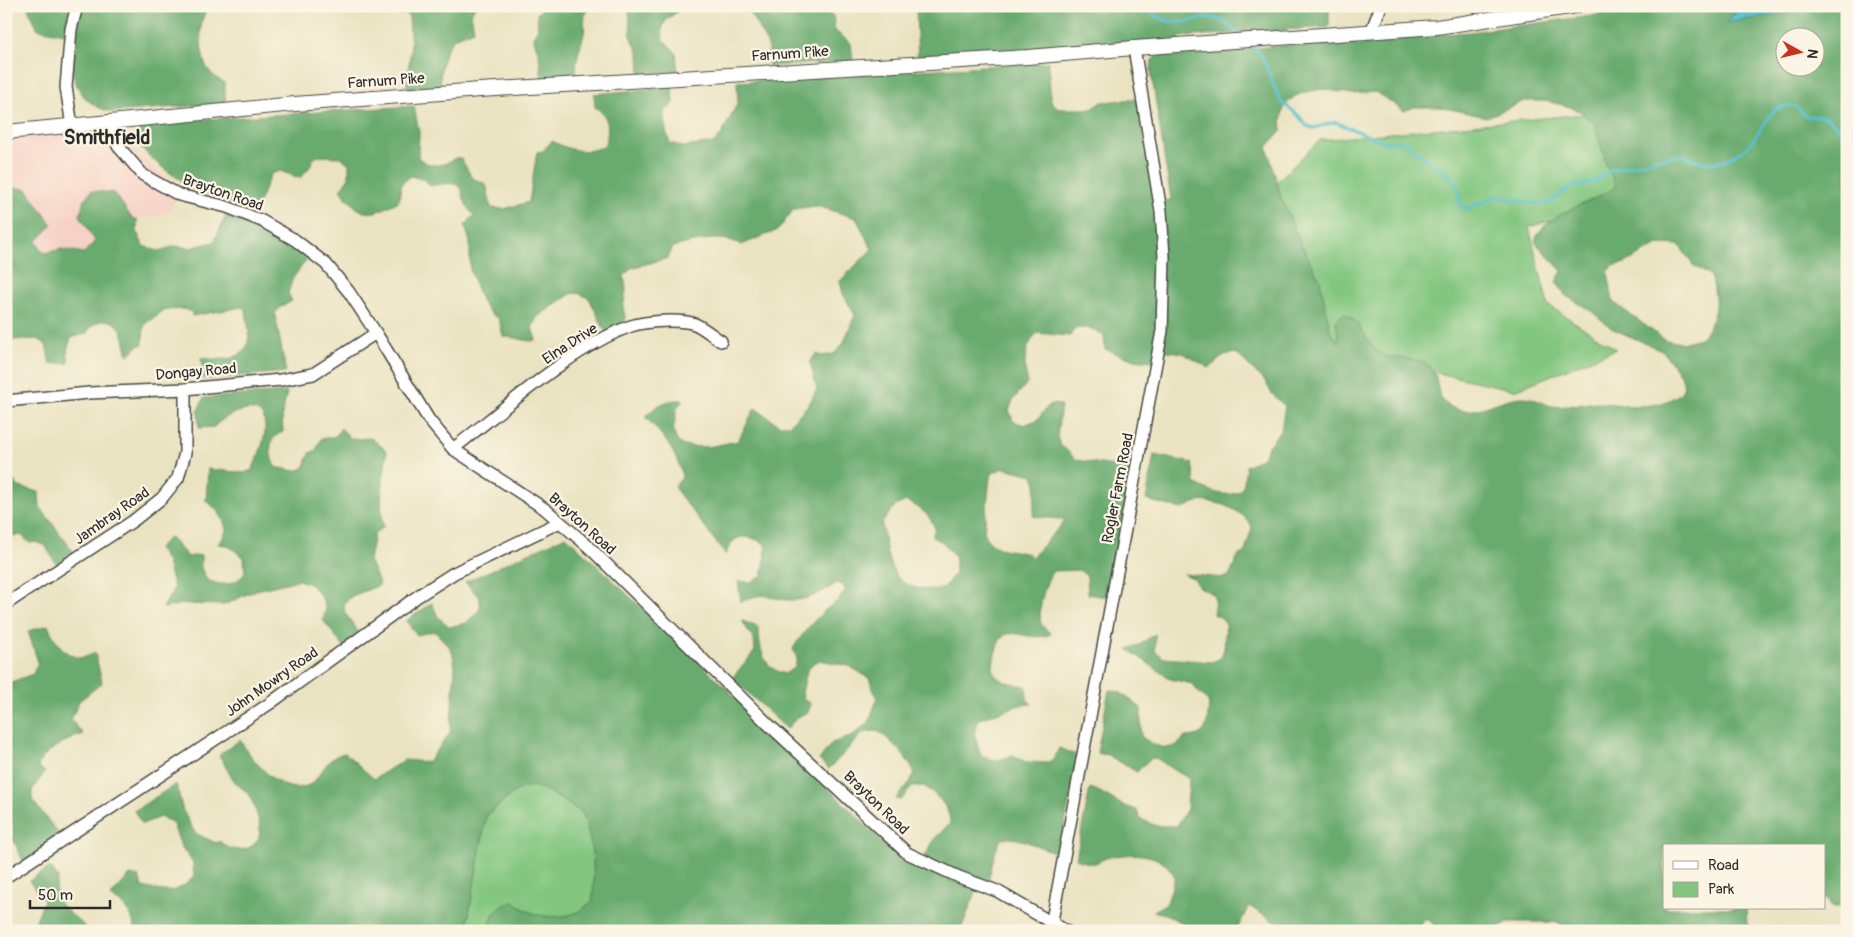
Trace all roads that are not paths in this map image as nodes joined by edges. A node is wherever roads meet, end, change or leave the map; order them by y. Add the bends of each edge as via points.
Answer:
1 (77, 6) edge
2 (1381, 6) edge
3 (1576, 6) edge
4 (1372, 32) junction
5 (1134, 48) junction
6 (111, 123) junction
7 (72, 126) junction
8 (6, 132) edge
9 (376, 333) junction
10 (720, 341) dead end
11 (185, 389) junction
12 (6, 401) edge
13 (453, 449) junction
14 (560, 522) junction
15 (6, 604) edge
16 (6, 878) edge
17 (1051, 926) edge
18 (1066, 931) edge

1 - 7 street via 71,29 66,87
2 - 4 street
3 - 4 main road, Farnum Pike
4 - 5 main road, Farnum Pike
5 - 6 main road, Farnum Pike via 451,92
5 - 17 street, Rogler Farm Road via 1161,211 1164,257 1162,331
6 - 7 main road, Farnum Pike
6 - 9 street, Brayton Road via 118,146 143,175 179,195 227,207 296,240 326,264
7 - 8 main road, Farnum Pike
9 - 11 street, Dongay Road via 313,374
9 - 13 street, Brayton Road via 429,420
10 - 13 street, Elna Drive via 695,324 670,321 632,326 596,343 553,372
11 - 12 street, Dongay Road
11 - 15 street, Jambray Road via 185,454 178,478 162,498 133,521
13 - 14 street, Brayton Road
14 - 16 street, John Mowry Road via 454,573 418,596 269,704
14 - 17 street, Brayton Road via 768,724 907,853 997,891
17 - 18 street, Brayton Road

